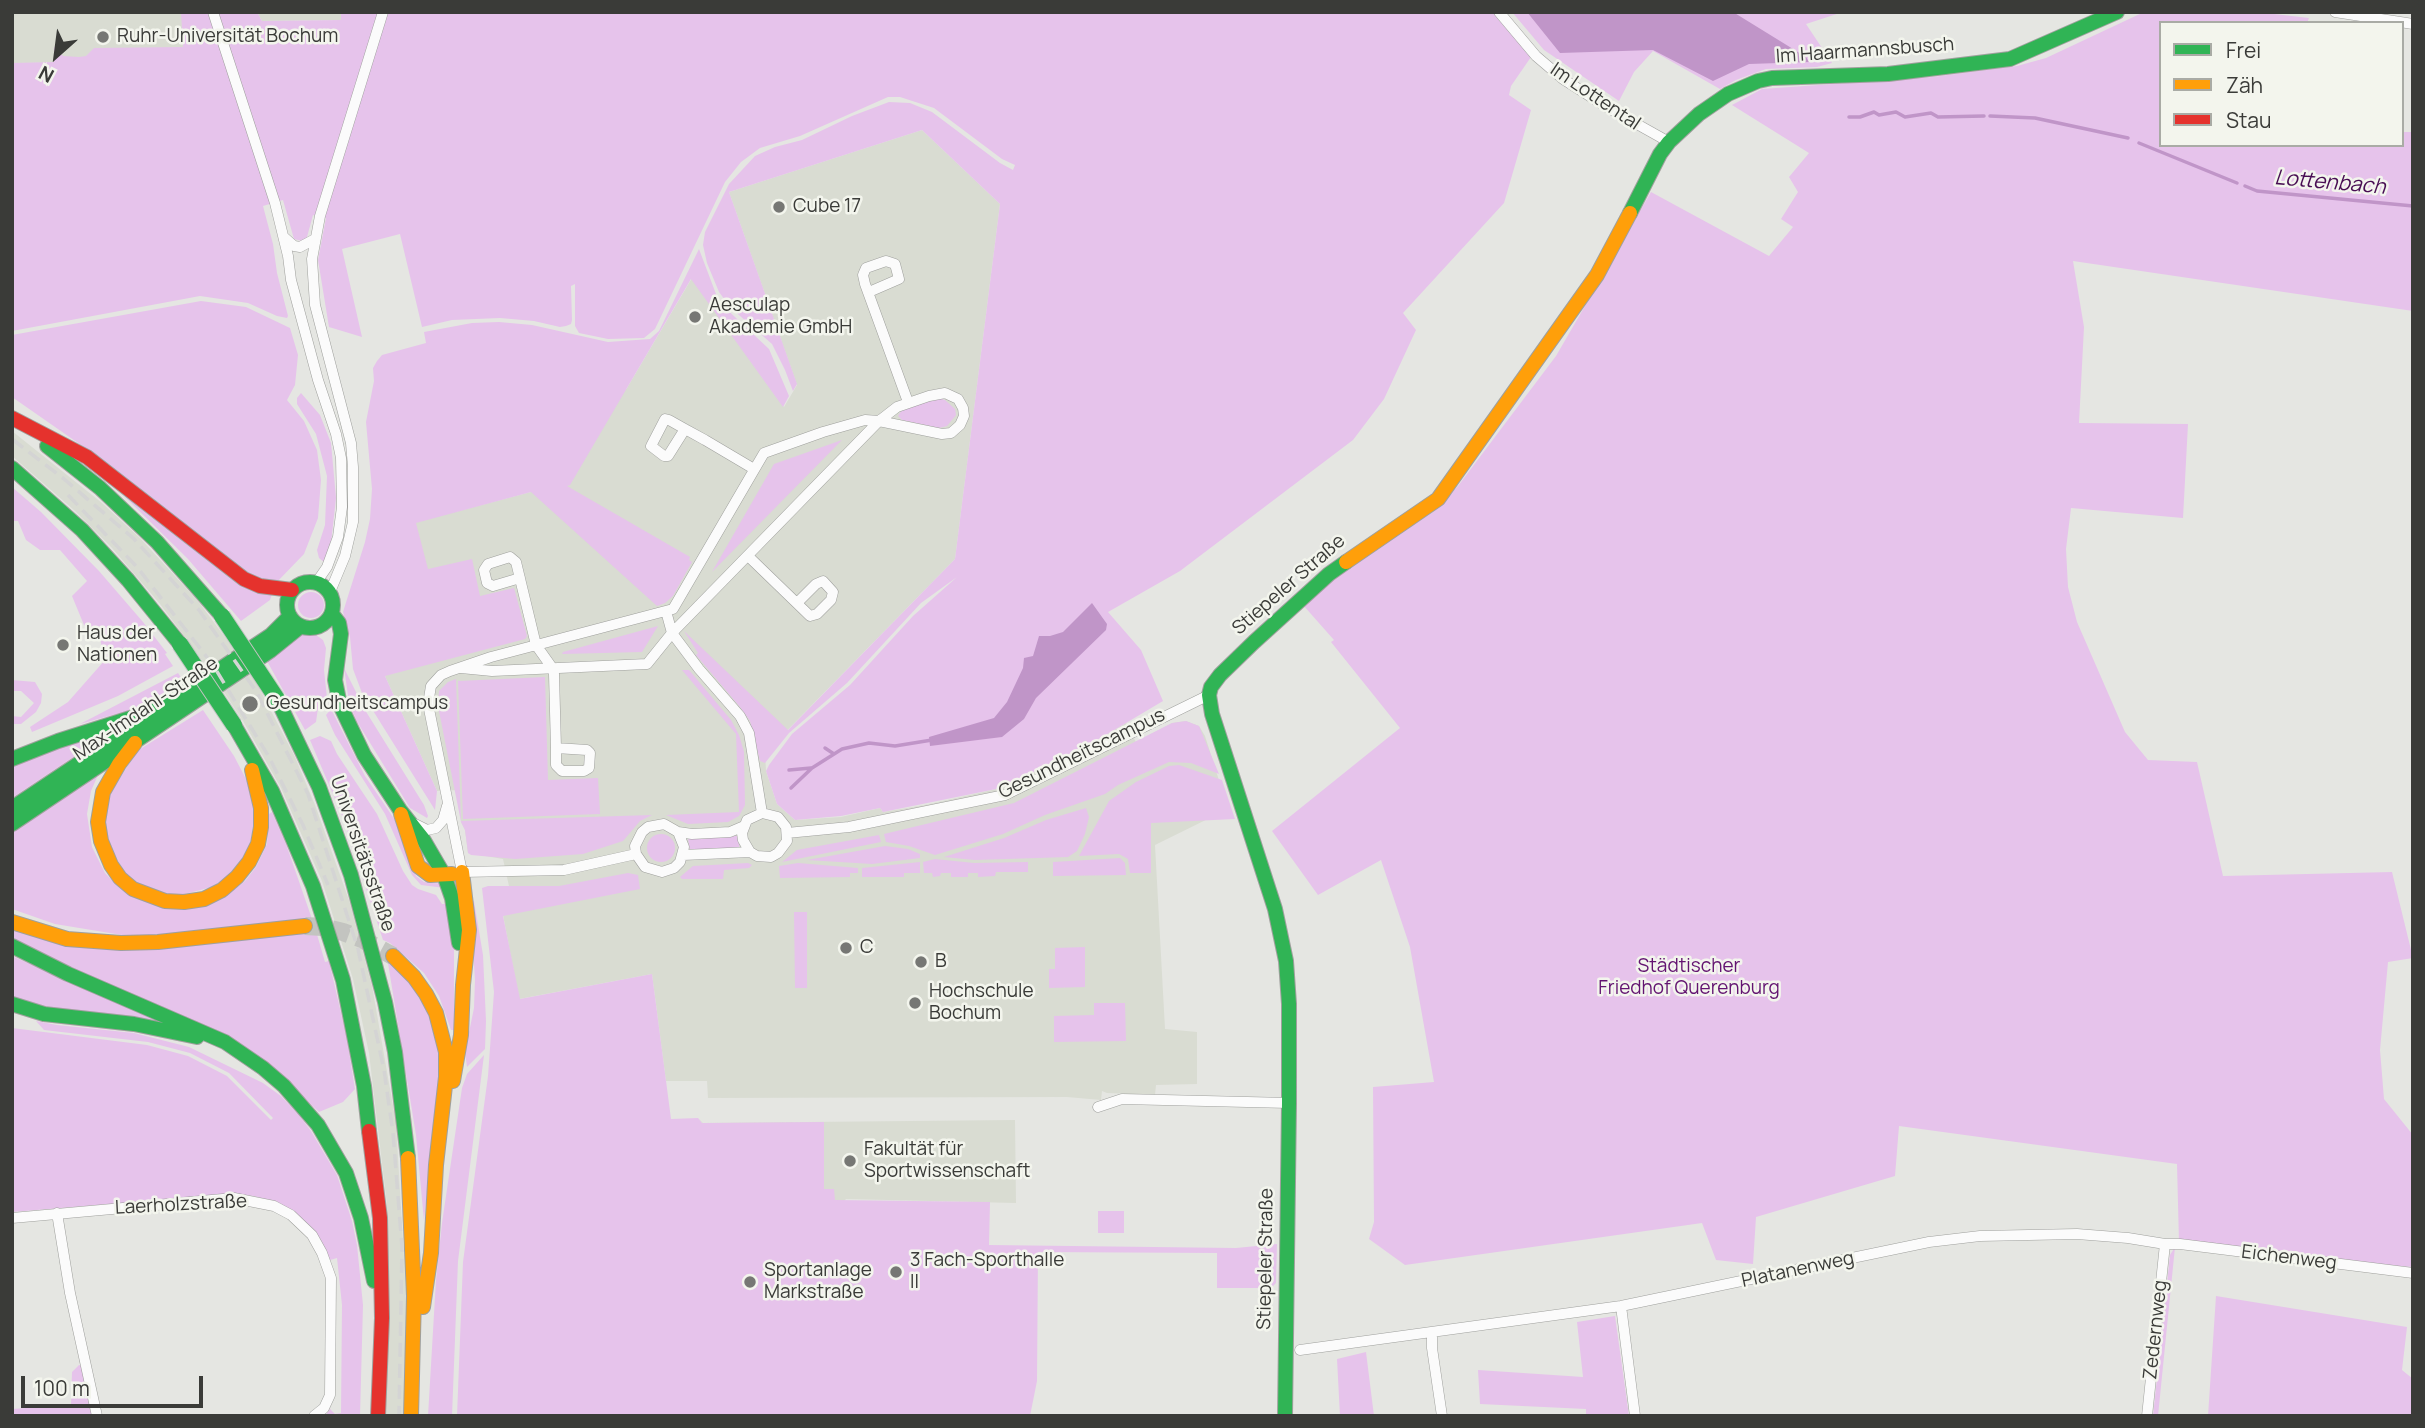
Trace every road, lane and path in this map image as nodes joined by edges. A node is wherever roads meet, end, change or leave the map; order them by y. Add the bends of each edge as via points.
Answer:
1 (214, 12) edge
2 (383, 12) edge
3 (1499, 12) edge
4 (2117, 12) edge
5 (2335, 12) edge
6 (2394, 21) edge
7 (1669, 142) junction
8 (285, 238) junction
9 (315, 239) junction
10 (869, 292) dead end
11 (330, 361) junction
12 (316, 365) junction
13 (908, 402) junction
14 (12, 419) edge
15 (879, 421) junction
16 (685, 429) dead end
17 (12, 468) edge
18 (754, 469) junction
19 (748, 556) junction
20 (520, 578) dead end
21 (316, 583) junction
22 (292, 590) junction
23 (330, 592) junction
24 (797, 603) dead end
25 (666, 611) junction
26 (332, 614) junction
27 (295, 621) junction
28 (320, 626) junction
29 (673, 633) junction
30 (536, 645) junction
31 (335, 666) junction
32 (461, 668) junction
33 (553, 669) junction
34 (1209, 695) junction
35 (162, 708) junction
36 (135, 743) junction
37 (245, 743) junction
38 (556, 748) dead end
39 (12, 759) edge
40 (447, 799) junction
41 (12, 808) edge
42 (400, 810) junction
43 (762, 813) junction
44 (412, 823) junction
45 (12, 824) edge
46 (744, 826) junction
47 (678, 831) junction
48 (788, 834) junction
49 (750, 852) junction
50 (636, 855) junction
51 (683, 855) junction
52 (462, 872) junction
53 (444, 875) junction
54 (12, 922) edge
55 (305, 926) tunnel mouth
56 (12, 946) edge
57 (394, 957) tunnel mouth
58 (463, 985) junction
59 (12, 1004) edge
60 (225, 1042) junction
61 (1289, 1104) junction
62 (443, 1107) junction
63 (1098, 1107) dead end
64 (57, 1213) junction
65 (12, 1218) edge
66 (2165, 1244) junction
67 (2413, 1273) edge
68 (1621, 1306) junction
69 (382, 1318) junction
70 (1432, 1334) junction
71 (1300, 1350) dead end
72 (413, 1373) junction
73 (97, 1416) edge
74 (314, 1416) edge
75 (379, 1416) edge
76 (411, 1416) edge
77 (1285, 1416) edge
78 (1442, 1416) edge
79 (1635, 1416) edge
80 (2147, 1416) edge

1 - 8 street
2 - 9 street
3 - 7 street, Im Lottental via 1536,56 1563,79
4 - 7 main road, Im Haarmannsbusch via 2010,59 1888,74 1758,81 1713,104
5 - 6 street
7 - 34 main road, Stiepeler Straße via 1597,275 1438,499 1329,574 1220,675
8 - 9 street via 300,247
8 - 12 street via 291,280
9 - 11 street via 315,305
10 - 13 street
11 - 12 street
11 - 23 street via 351,443 354,508 351,536
12 - 21 street via 336,434 343,482 338,537
13 - 15 street
13 - 15 street via 945,393 961,402 964,416 956,430 942,434
14 - 22 main road via 87,457 244,579
14 - 72 main road, Universitätsstraße, bridge via 74,466 182,568 222,617 277,699 314,776 351,875 385,1002 404,1113 414,1296
15 - 18 street via 848,424 769,450
15 - 19 street
16 - 18 street
17 - 37 main road, bridge via 128,580 180,644
18 - 25 street via 677,603
19 - 24 street
19 - 29 street
20 - 30 street
21 - 22 main road via 300,584
21 - 23 main road
22 - 27 main road via 288,600
23 - 26 main road
25 - 29 street
25 - 30 street
26 - 28 main road
26 - 31 main road via 341,634
27 - 28 main road via 310,628
27 - 35 main road, Max-Imdahl-Straße
27 - 36 main road, Max-Imdahl-Straße via 270,651
28 - 31 main road via 331,640
29 - 33 street via 647,664
29 - 43 street via 740,716 748,733
30 - 32 street
30 - 33 street
31 - 42 main road via 336,692 344,714
32 - 33 street
32 - 40 street via 441,675 429,694
33 - 38 street
34 - 48 street, Gesundheitscampus via 1005,794 849,827
34 - 61 main road, Stiepeler Straße via 1283,936 1289,1004
35 - 39 main road
35 - 41 main road, Max-Imdahl-Straße
36 - 37 main road via 103,792 101,841 111,865 133,889 165,901 184,902 222,890 249,862 258,844 261,808
36 - 45 main road, Max-Imdahl-Straße
37 - 69 main road via 294,839 343,980 364,1086 380,1218
40 - 44 street via 446,814 436,828 428,830
40 - 52 street
42 - 44 main road
42 - 53 main road via 418,866 430,875
43 - 46 street
43 - 48 street via 778,817
44 - 53 main road
46 - 47 street via 692,834
46 - 49 street via 743,840
47 - 50 street via 664,824 648,827 637,839
47 - 51 street
48 - 49 street via 783,848 772,857
49 - 51 street
50 - 51 street via 645,867 659,872 674,868
50 - 52 street via 564,870
52 - 53 main road
52 - 58 main road via 470,930
53 - 58 main road via 453,905
54 - 55 main road via 67,939 121,943
56 - 60 main road
57 - 62 main road via 414,977 436,1013 446,1052
58 - 62 main road via 457,1063
59 - 60 main road via 44,1014 134,1024
60 - 69 main road via 264,1068 300,1102 334,1149 361,1218
61 - 63 street via 1122,1100
61 - 77 main road, Stiepeler Straße
62 - 72 main road via 431,1253
64 - 65 street, Laerholzstraße
64 - 73 street
64 - 74 street, Laerholzstraße via 234,1198 274,1206 290,1215 312,1236 331,1278 330,1395
66 - 67 street, Eichenweg
66 - 68 street, Platanenweg via 2077,1234 1929,1242
66 - 80 street, Zedernweg
68 - 70 street, Platanenweg
68 - 79 street
69 - 75 main road
70 - 71 street, Platanenweg
70 - 78 street
72 - 76 main road, Universitätsstraße

